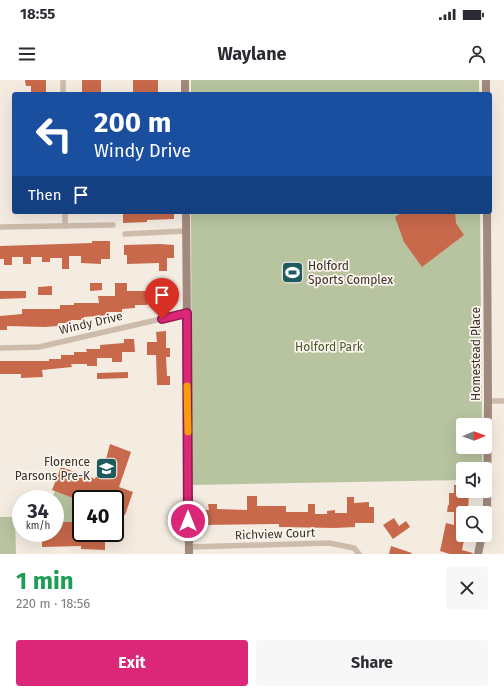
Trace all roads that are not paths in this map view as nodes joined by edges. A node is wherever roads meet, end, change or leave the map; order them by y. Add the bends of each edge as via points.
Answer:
1 (63, 80) edge
2 (185, 80) edge
3 (486, 80) edge
4 (63, 92) edge
5 (185, 92) edge
6 (486, 92) edge
7 (65, 214) edge
8 (186, 214) edge
9 (487, 214) edge
10 (113, 224) dead end
11 (65, 226) junction
12 (0, 227) edge
13 (186, 231) junction
14 (125, 234) dead end
15 (187, 313) junction
16 (0, 348) edge
17 (488, 401) junction
18 (504, 401) edge
19 (487, 506) edge
20 (481, 542) edge
21 (189, 551) edge
22 (359, 554) edge
23 (478, 554) edge

1 - 4 street
2 - 5 street
3 - 6 street
7 - 11 street
8 - 13 street
9 - 17 street, Homestead Place
10 - 11 street
11 - 12 street
13 - 14 street
13 - 15 street
15 - 16 street, Windy Drive via 39,347
15 - 21 street
17 - 18 street
17 - 19 street, Homestead Place
20 - 23 street
21 - 22 street, Richview Court via 329,544 354,548

